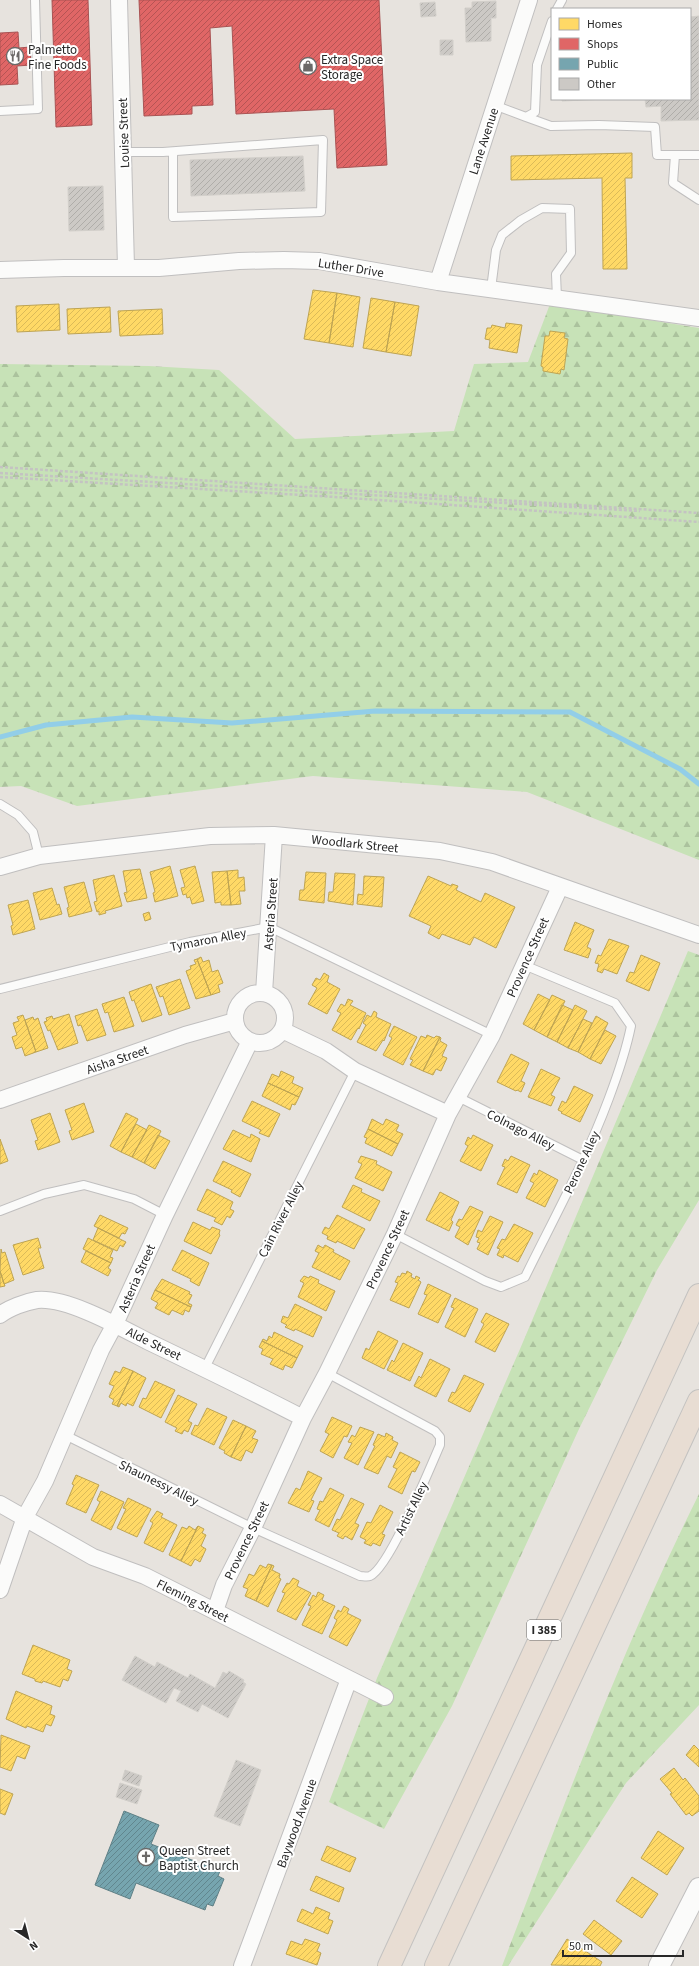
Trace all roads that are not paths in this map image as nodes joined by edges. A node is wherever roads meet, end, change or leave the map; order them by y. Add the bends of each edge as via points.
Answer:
1 (35, 0) edge
2 (119, 0) edge
3 (529, 0) edge
4 (551, 24) edge
5 (494, 105) junction
6 (0, 111) edge
7 (526, 117) junction
8 (123, 152) junction
9 (173, 152) junction
10 (675, 155) junction
11 (699, 155) edge
12 (699, 200) edge
13 (126, 267) junction
14 (0, 270) edge
15 (438, 282) junction
16 (490, 289) junction
17 (557, 298) junction
18 (699, 318) edge
19 (0, 804) edge
20 (274, 835) junction
21 (39, 856) junction
22 (0, 867) edge
23 (560, 887) junction
24 (270, 927) junction
25 (699, 935) edge
26 (524, 965) junction
27 (0, 989) edge
28 (264, 994) junction
29 (236, 1021) junction
30 (282, 1030) junction
31 (492, 1035) junction
32 (250, 1041) junction
33 (355, 1071) junction
34 (458, 1097) junction
35 (0, 1100) edge
36 (448, 1114) junction
37 (583, 1160) junction
38 (0, 1211) edge
39 (165, 1215) junction
40 (395, 1234) junction
41 (699, 1295) edge
42 (0, 1315) edge
43 (116, 1324) junction
44 (205, 1368) junction
45 (327, 1373) junction
46 (699, 1400) edge
47 (303, 1418) junction
48 (65, 1435) junction
49 (0, 1504) edge
50 (25, 1517) junction
51 (253, 1528) junction
52 (0, 1590) edge
53 (215, 1611) junction
54 (349, 1679) junction
55 (385, 1697) dead end
56 (699, 1888) edge
57 (242, 1966) edge
58 (389, 1966) edge
59 (436, 1966) edge
60 (659, 1966) edge

1 - 6 lane via 38,109
2 - 8 street, Louise Street
3 - 5 street, Lane Avenue
4 - 7 lane via 537,65 535,112
5 - 7 lane
5 - 15 street, Lane Avenue
7 - 10 lane via 551,126 655,127 657,155
8 - 9 lane
8 - 13 street, Louise Street
9 - 9 lane via 322,140 321,212 173,217
10 - 11 lane
10 - 12 lane via 673,183
13 - 14 street, Luther Drive
13 - 15 street, Luther Drive via 159,268 254,260 319,261
15 - 16 street, Luther Drive
16 - 17 street, Luther Drive
16 - 17 lane via 496,250 502,235 542,208 570,209 571,253 556,274
17 - 18 street, Luther Drive
19 - 21 lane via 18,815 33,832
20 - 21 street, Woodlark Street via 210,836
20 - 23 street, Woodlark Street via 440,851 492,862
20 - 24 street, Asteria Street
21 - 22 street, Woodlark Street
23 - 25 street, Woodlark Street
23 - 26 street, Provence Street
24 - 27 lane, Tymaron Alley via 190,942
24 - 28 street, Asteria Street
24 - 31 lane
26 - 31 street, Provence Street
26 - 37 lane, Perone Alley via 615,1004 631,1026 626,1052
28 - 29 street via 256,994 241,1002
28 - 30 street via 274,997 285,1013
29 - 32 street via 240,1033
29 - 35 street, Aisha Street via 185,1035
30 - 32 street via 270,1041
30 - 33 street via 326,1051
31 - 34 street, Provence Street
32 - 39 street, Asteria Street
33 - 36 street
33 - 44 lane, Cain River Alley
34 - 36 street, Provence Street
34 - 37 lane, Colnago Alley
36 - 40 street, Provence Street
37 - 40 lane, Perone Alley via 525,1278 501,1287 484,1281
38 - 39 lane via 44,1194 84,1185 134,1199
39 - 43 street, Asteria Street
40 - 45 street, Provence Street
41 - 58 highway, I 385
42 - 43 street, Alde Street via 37,1300 63,1304
43 - 44 street, Alde Street
43 - 48 street, Asteria Street via 101,1350
44 - 47 street, Alde Street
45 - 47 street, Provence Street
45 - 51 lane, Artist Alley via 435,1431 440,1437 440,1445 412,1510 380,1567 370,1576 360,1576
46 - 59 highway
47 - 51 street, Provence Street
48 - 50 street, Asteria Street via 45,1481
48 - 51 lane, Shaunessy Alley
49 - 50 street, Fleming Street
50 - 52 street, Asteria Street
50 - 53 street, Fleming Street via 93,1557 146,1576
51 - 53 street, Provence Street via 224,1585
53 - 54 street, Fleming Street
54 - 55 street, Fleming Street
54 - 57 street, Baywood Avenue
56 - 60 street

